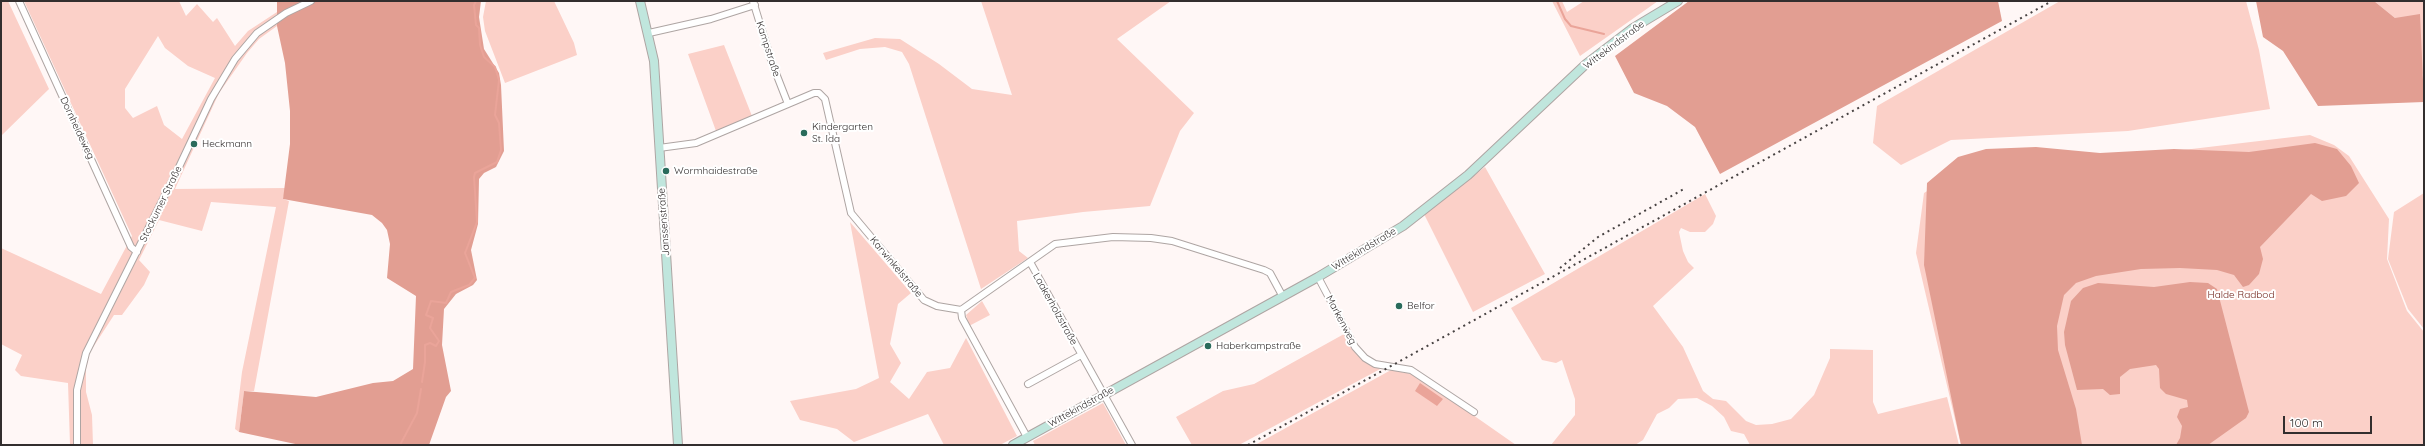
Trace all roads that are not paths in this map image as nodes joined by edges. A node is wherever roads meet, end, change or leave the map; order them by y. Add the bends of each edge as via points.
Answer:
1 (18, 1) edge
2 (311, 1) edge
3 (640, 1) edge
4 (1678, 1) edge
5 (754, 3) edge
6 (649, 33) junction
7 (788, 104) junction
8 (659, 148) junction
9 (138, 252) junction
10 (1030, 262) junction
11 (1318, 277) junction
12 (1283, 297) junction
13 (961, 310) junction
14 (1081, 355) junction
15 (1028, 384) dead end
16 (1104, 395) junction
17 (1474, 412) dead end
18 (1027, 437) junction
19 (77, 445) edge
20 (678, 445) edge
21 (1012, 445) edge
22 (1132, 445) edge

1 - 9 street, Dornheideweg via 131,247
2 - 9 street, Stockumer Straße via 286,12 266,26 236,59 211,99
3 - 6 main road, Janssenstraße
4 - 11 main road, Wittekindstraße via 1633,28 1586,64 1508,140 1435,203 1387,236
5 - 6 street, Kampstraße via 711,19
5 - 7 street, Kampstraße via 772,63
6 - 8 main road, Janssenstraße via 654,61
7 - 8 street via 696,143
7 - 13 street, Karwinkelstraße via 820,93 825,99 851,213 924,300 937,306
8 - 20 main road, Janssenstraße
9 - 19 street, Stockumer Straße via 86,353 77,390
10 - 12 street via 1054,244 1113,237 1151,238 1193,246 1264,270 1270,274
10 - 13 street
10 - 14 street, Laakerholzstraße
11 - 12 main road, Wittekindstraße
11 - 17 street, Markenweg via 1355,347 1365,358 1375,364 1411,370
12 - 16 main road, Wittekindstraße
13 - 18 street via 962,318
14 - 15 street, Laakerholzstraße
14 - 16 street, Laakerholzstraße
16 - 18 main road, Wittekindstraße
16 - 22 street, Laakerholzstraße
18 - 21 main road, Wittekindstraße

